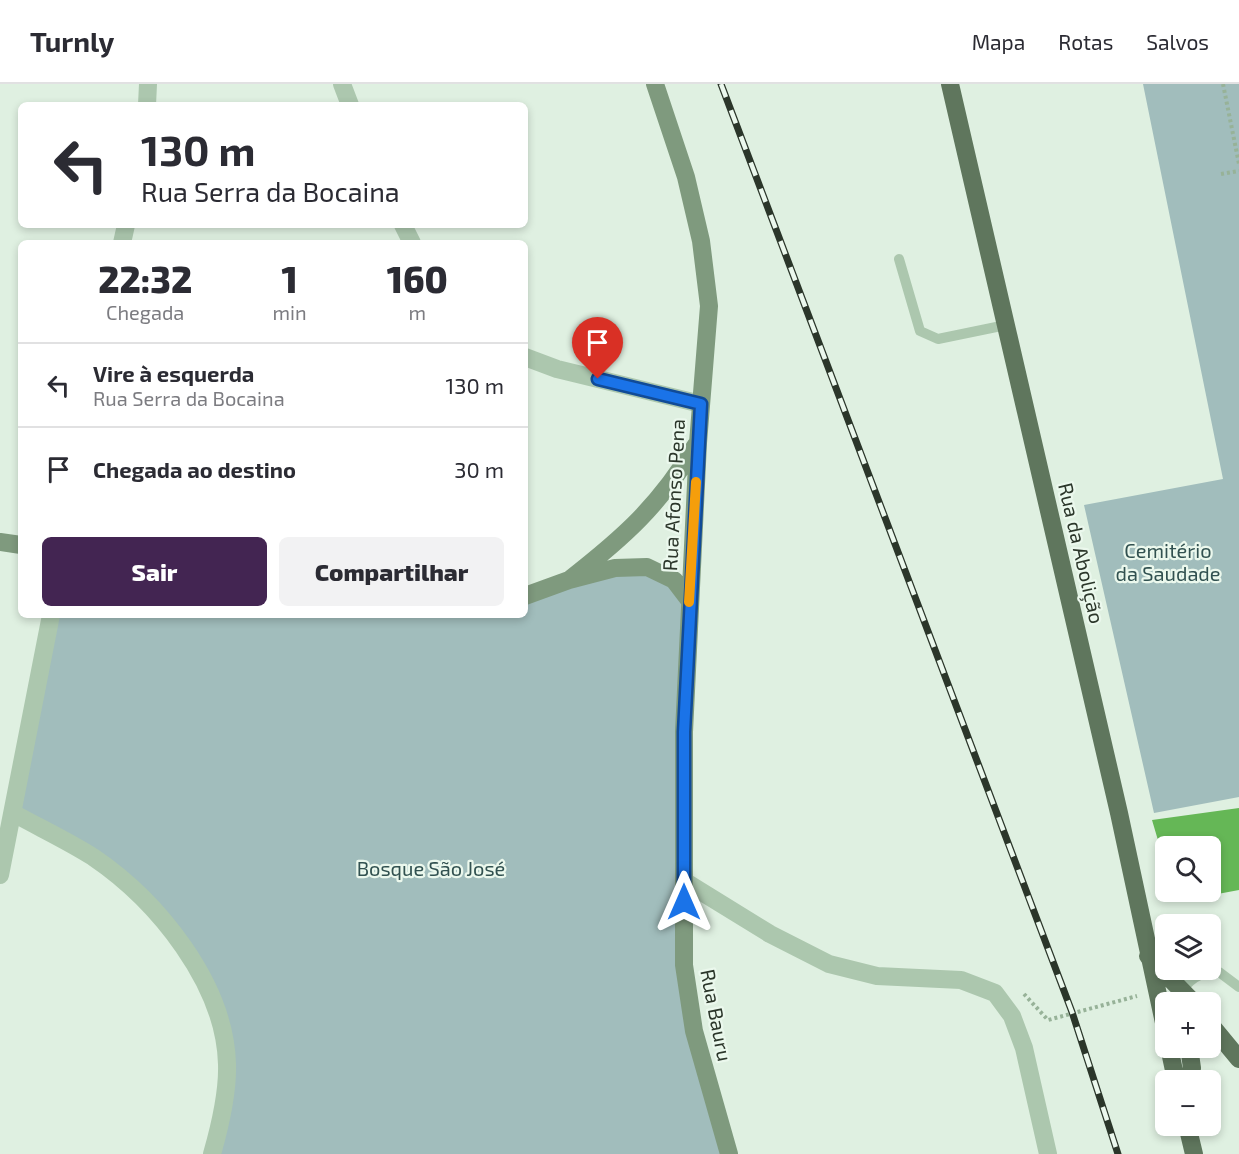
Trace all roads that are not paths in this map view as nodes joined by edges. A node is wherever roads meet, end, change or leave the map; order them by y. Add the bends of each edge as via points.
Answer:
1 (148, 84) edge
2 (342, 84) edge
3 (655, 84) edge
4 (950, 84) edge
5 (147, 102) edge
6 (349, 102) edge
7 (899, 259) dead end
8 (1006, 325) junction
9 (528, 358) edge
10 (701, 404) junction
11 (698, 443) junction
12 (0, 542) edge
13 (18, 545) edge
14 (569, 580) junction
15 (528, 595) edge
16 (690, 601) junction
17 (50, 618) edge
18 (13, 813) junction
19 (0, 875) edge
20 (684, 881) junction
21 (1148, 956) junction
22 (1239, 987) edge
23 (1157, 992) edge
24 (1179, 992) edge
25 (1186, 992) edge
26 (1221, 1037) edge
27 (1239, 1059) edge
28 (1190, 1136) edge
29 (212, 1154) edge
30 (729, 1154) edge
31 (1048, 1154) edge
32 (1194, 1154) edge

1 - 5 street
2 - 6 street
3 - 10 street, Rua Afonso Pena via 686,177 700,241 709,306
4 - 8 main road, Rua da Abolição
7 - 8 lane via 917,322 927,336 938,339
8 - 21 main road, Rua da Abolição via 1119,813
9 - 10 street via 557,369
10 - 11 street, Rua Afonso Pena
11 - 14 street via 648,513
11 - 16 street, Rua Afonso Pena
12 - 13 street
14 - 15 street
14 - 16 street via 615,568 647,567 674,580
16 - 20 street, Rua Afonso Pena via 684,732
17 - 18 street
18 - 19 street
18 - 29 street via 93,858 145,902 191,955 217,1012 227,1064 221,1121
20 - 30 street, Rua Bauru via 684,964 694,1031
20 - 31 street via 770,934 829,964 877,976 961,980 995,993 1012,1016 1024,1048
21 - 23 main road, Rua da Abolição
21 - 24 main road
22 - 25 lane via 1219,972 1202,973 1192,978
26 - 27 main road
28 - 32 main road

